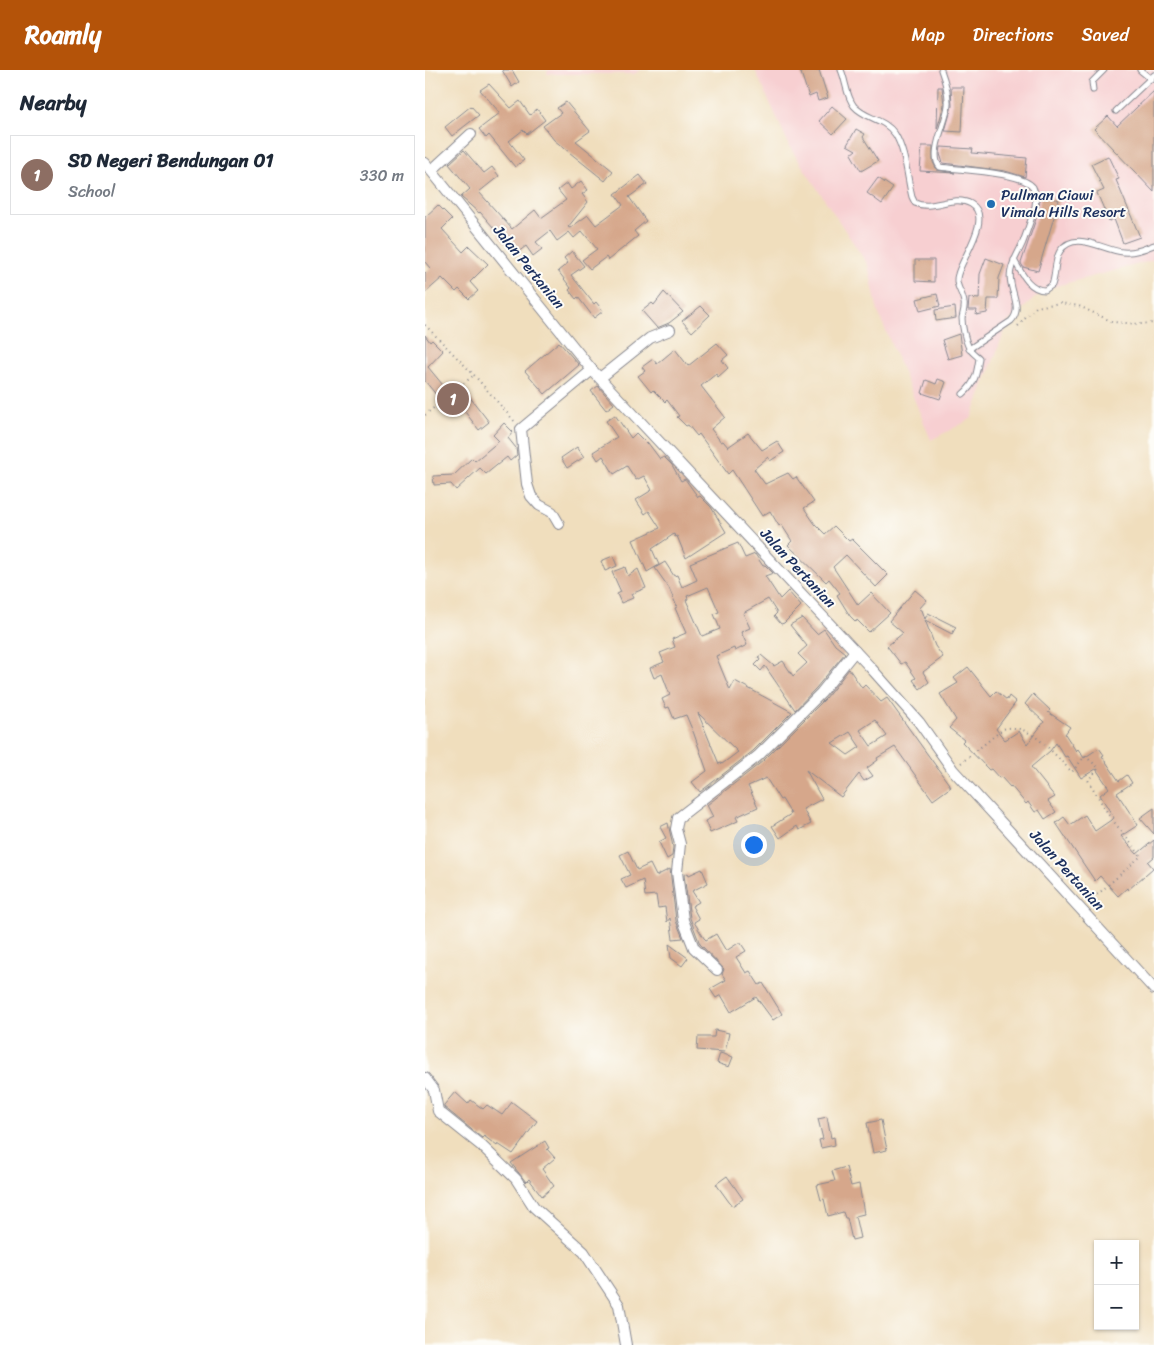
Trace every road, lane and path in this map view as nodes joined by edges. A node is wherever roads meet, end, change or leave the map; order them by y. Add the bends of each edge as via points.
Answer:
1 (841, 70) edge
2 (941, 70) edge
3 (1104, 70) edge
4 (1140, 70) edge
5 (1152, 77) edge
6 (1093, 90) dead end
7 (1116, 111) dead end
8 (471, 134) dead end
9 (428, 166) edge
10 (1154, 246) edge
11 (1014, 260) junction
12 (1154, 323) edge
13 (425, 325) edge
14 (999, 329) junction
15 (670, 330) dead end
16 (969, 349) junction
17 (596, 374) junction
18 (474, 375) junction
19 (963, 394) dead end
20 (425, 414) edge
21 (521, 429) junction
22 (559, 524) dead end
23 (855, 651) junction
24 (953, 770) junction
25 (1081, 909) junction
26 (717, 970) dead end
27 (1154, 989) edge
28 (425, 1078) edge
29 (626, 1345) edge

1 - 16 lane via 856,108 882,122 895,134 901,145 915,203 921,206 962,202 969,203 978,212 978,227 957,275 957,284 965,302 962,320
2 - 11 lane via 948,104 937,146 937,164 940,167 992,172 1025,181 1035,192 1035,205 1023,244
3 - 6 lane via 1092,82
4 - 5 lane
5 - 7 lane
8 - 9 street
9 - 17 street, Jalan Pertanian
10 - 11 lane via 1117,252 1083,241 1068,244 1061,250 1052,285 1043,290 1028,282
11 - 14 lane via 1010,278 1016,313 1013,320
12 - 14 path via 1113,322 1079,306 1060,303 1036,308 1015,329
13 - 18 path
14 - 16 lane
15 - 17 street via 649,338
16 - 19 lane via 979,358 973,384
17 - 21 street
17 - 23 street, Jalan Pertanian
18 - 20 path
18 - 21 path
21 - 22 street via 531,496 552,512
23 - 24 street, Jalan Pertanian via 919,722
23 - 26 street via 821,693 758,756 678,818 677,872 683,920 694,948
24 - 25 street, Jalan Pertanian
24 - 25 path via 1008,728 1030,733 1072,772 1085,756 1099,768 1088,780 1110,817 1141,856
25 - 27 street, Jalan Pertanian
28 - 29 street via 434,1090 438,1111 483,1147 516,1179 534,1207 584,1252 619,1305

